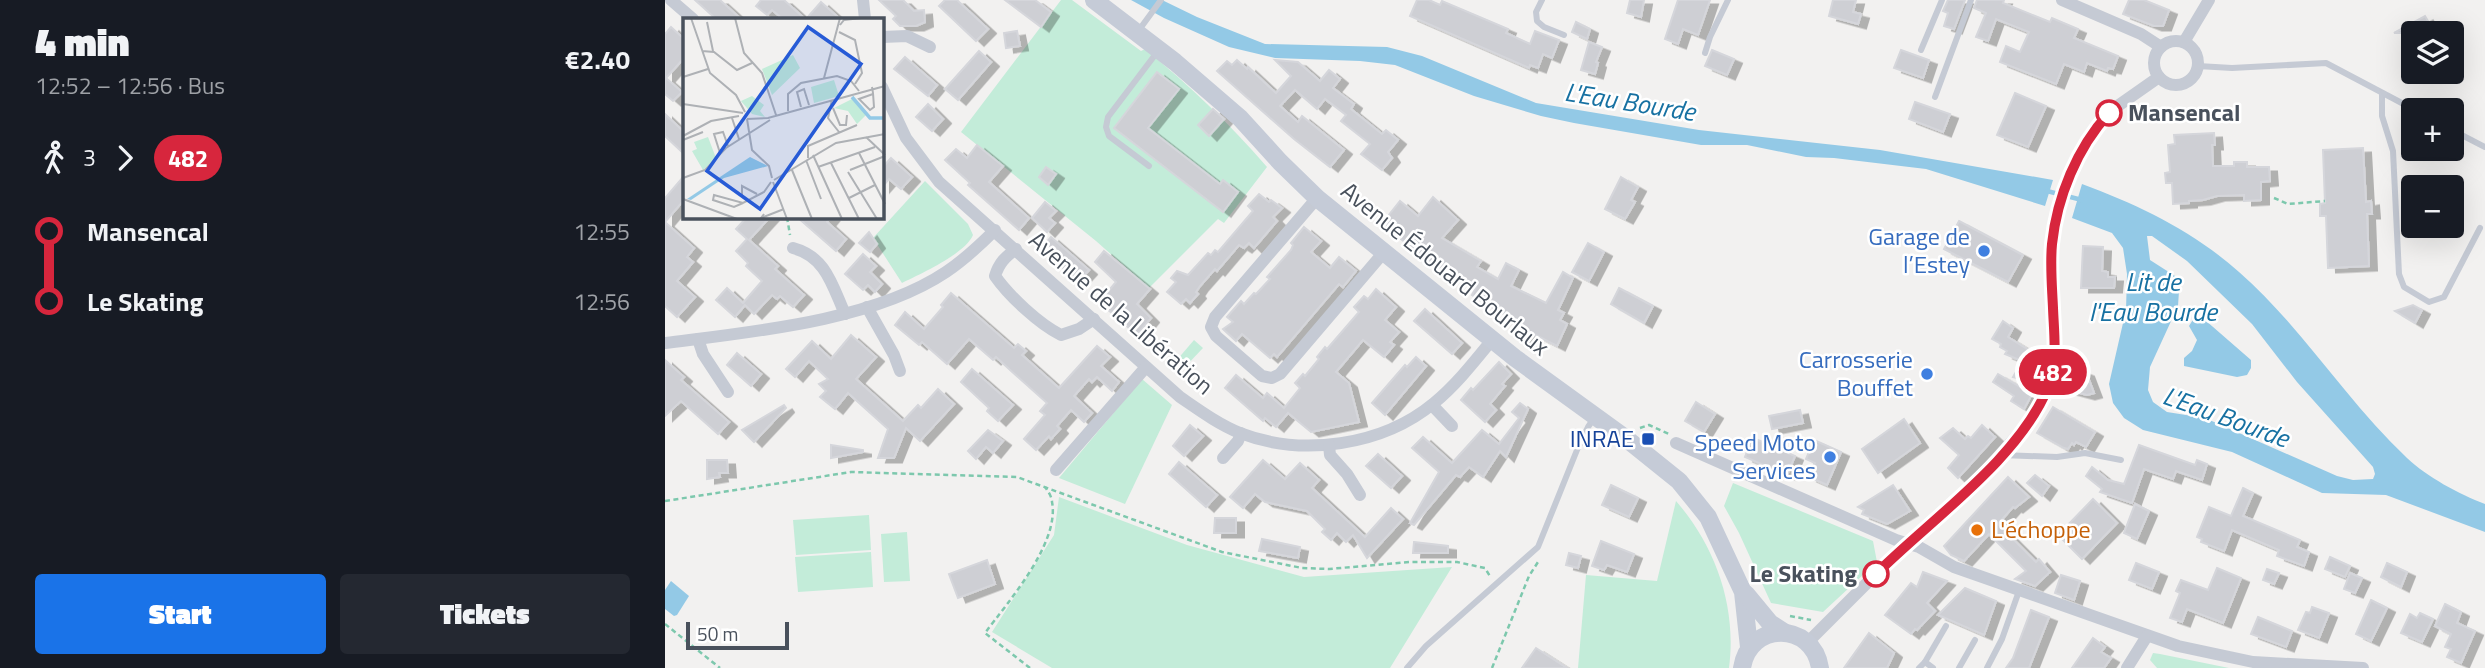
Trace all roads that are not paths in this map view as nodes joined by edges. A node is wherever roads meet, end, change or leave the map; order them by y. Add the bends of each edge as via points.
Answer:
1 (863, 0) edge
2 (1094, 0) edge
3 (1161, 0) edge
4 (1542, 0) edge
5 (1728, 0) edge
6 (1942, 0) edge
7 (1971, 0) edge
8 (2062, 0) edge
9 (2209, 0) edge
10 (668, 1) edge
11 (692, 18) edge
12 (865, 18) edge
13 (1137, 32) junction
14 (1564, 35) dead end
15 (884, 37) edge
16 (2184, 41) junction
17 (930, 47) dead end
18 (2161, 47) junction
19 (1159, 50) junction
20 (1921, 50) dead end
21 (1705, 53) dead end
22 (2198, 65) junction
23 (2159, 77) junction
24 (884, 91) edge
25 (2382, 93) junction
26 (1935, 97) dead end
27 (2401, 103) edge
28 (2464, 137) edge
29 (2485, 148) edge
30 (1149, 166) dead end
31 (1317, 198) junction
32 (2480, 228) dead end
33 (995, 230) junction
34 (793, 248) road end
35 (1016, 249) junction
36 (1384, 252) junction
37 (867, 307) junction
38 (845, 314) junction
39 (1094, 319) junction
40 (698, 339) junction
41 (1492, 340) junction
42 (665, 343) edge
43 (1146, 367) junction
44 (900, 371) dead end
45 (728, 391) dead end
46 (1432, 405) junction
47 (1595, 416) junction
48 (1452, 426) dead end
49 (1241, 433) junction
50 (1675, 443) road end
51 (1329, 445) junction
52 (2001, 455) junction
53 (1223, 458) dead end
54 (2121, 460) dead end
55 (1056, 470) dead end
56 (1360, 495) dead end
57 (1908, 544) junction
58 (2019, 591) junction
59 (1744, 592) junction
60 (1947, 626) dead end
61 (1784, 632) junction
62 (2147, 636) junction
63 (1975, 640) dead end
64 (1808, 642) junction
65 (1749, 648) junction
66 (1925, 662) junction
67 (2251, 665) edge
68 (2132, 666) edge
69 (1407, 668) edge
70 (1742, 668) edge
71 (1820, 668) edge
72 (1919, 668) edge
73 (1933, 668) edge
74 (1959, 668) edge
75 (1987, 668) edge
76 (2363, 668) edge

1 - 12 street
2 - 13 street, Avenue Édouard Bourlaux
3 - 13 lane
4 - 14 lane via 1537,21
5 - 21 lane
6 - 20 lane
7 - 26 lane
8 - 18 street
9 - 16 street
10 - 11 street
13 - 19 street, Avenue Édouard Bourlaux
15 - 17 street via 907,36
16 - 18 street
16 - 22 street via 2196,51
18 - 23 street via 2154,58
19 - 30 lane via 1108,117 1106,127 1109,136
19 - 31 street, Avenue Édouard Bourlaux via 1240,118
22 - 23 street via 2186,83 2172,85
22 - 25 lane via 2232,68 2326,62
23 - 52 street via 2095,128 2071,172 2055,222 2051,258 2053,374 2034,416
24 - 33 street, Avenue de la Libération via 906,138 939,182
25 - 27 lane
25 - 32 lane via 2382,116 2393,151 2399,274 2404,287 2429,302 2444,296
28 - 29 lane
31 - 36 street, Avenue Édouard Bourlaux
31 - 36 street via 1211,327 1262,376 1280,374
33 - 35 street, Avenue de la Libération
33 - 37 street via 945,273
34 - 38 street via 808,252 825,269
35 - 39 street, Avenue de la Libération
35 - 39 street via 998,267 995,276 1003,288 1061,335
36 - 41 street, Avenue Édouard Bourlaux
37 - 38 street
37 - 44 street
38 - 40 street
39 - 43 street, Avenue de la Libération
40 - 42 street
40 - 45 street
41 - 46 street, Avenue de la Libération
41 - 47 street, Avenue Édouard Bourlaux
43 - 49 street, Avenue de la Libération via 1180,397
43 - 55 street
46 - 48 street
46 - 51 street, Avenue de la Libération via 1386,431
47 - 59 street, Avenue Édouard Bourlaux via 1664,468 1697,503
47 - 69 lane via 1538,547
49 - 51 street, Avenue de la Libération via 1273,442
49 - 53 street
50 - 57 street
51 - 56 street via 1330,455
52 - 54 lane via 2085,453
52 - 57 street
57 - 58 street
57 - 64 street
58 - 62 street
58 - 75 lane
59 - 61 street, Avenue Édouard Bourlaux via 1762,616
59 - 65 street, Avenue Édouard Bourlaux
60 - 66 lane
61 - 64 street, Avenue Édouard Bourlaux
61 - 65 street via 1771,633
62 - 67 street
62 - 68 street
63 - 74 lane
64 - 71 street
65 - 70 street
66 - 72 lane
66 - 73 lane
67 - 76 street

